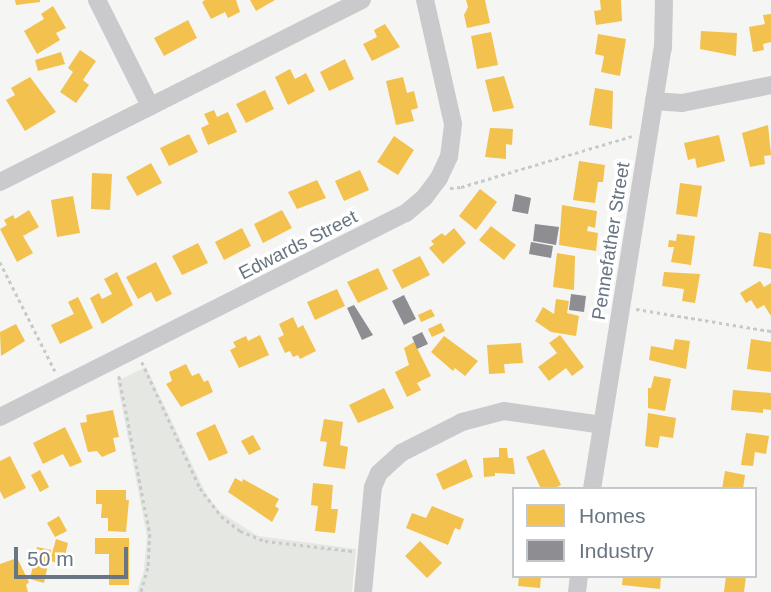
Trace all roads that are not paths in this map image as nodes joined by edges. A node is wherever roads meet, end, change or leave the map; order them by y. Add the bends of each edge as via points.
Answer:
1 (97, 0) edge
2 (362, 0) edge
3 (425, 0) edge
4 (664, 0) edge
5 (331, 7) edge
6 (771, 85) edge
7 (654, 102) junction
8 (150, 106) junction
9 (0, 182) edge
10 (0, 417) edge
11 (602, 425) junction
12 (592, 487) edge
13 (363, 592) edge

1 - 8 street
2 - 5 street
3 - 10 street, Edwards Street via 453,124 449,157 435,184 406,214
4 - 7 street, Pennefather Street via 663,48
5 - 8 street
6 - 7 street via 682,103
7 - 11 street, Pennefather Street
8 - 9 street
11 - 12 street, Pennefather Street
11 - 13 street via 504,411 461,422 401,453 379,473 373,487

